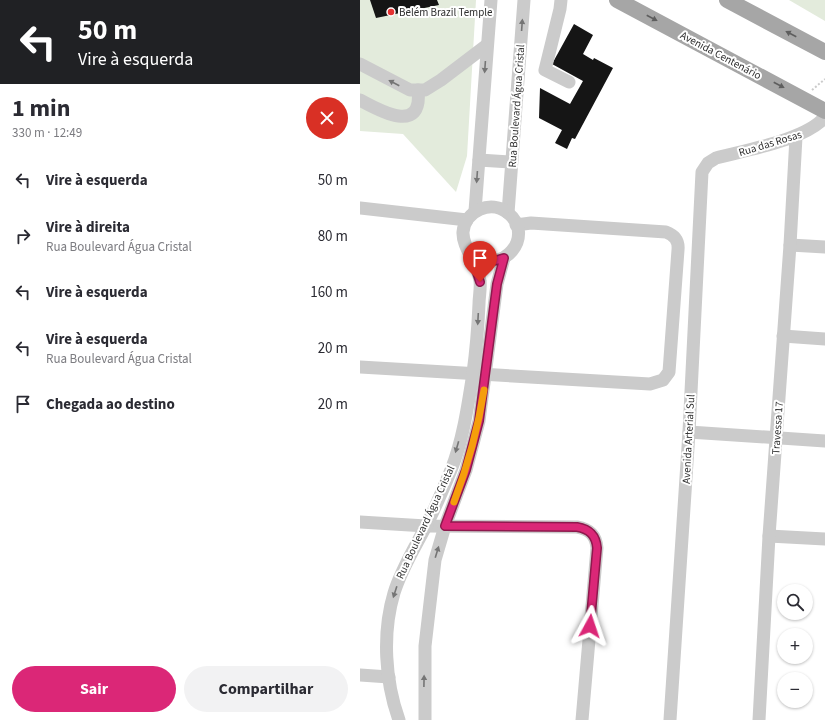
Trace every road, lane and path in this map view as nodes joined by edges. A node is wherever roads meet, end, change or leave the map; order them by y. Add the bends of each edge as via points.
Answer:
1 (490, 0) edge
2 (524, 0) edge
3 (561, 0) edge
4 (617, 0) edge
5 (727, 0) edge
6 (487, 45) junction
7 (825, 52) edge
8 (360, 64) edge
9 (569, 82) dead end
10 (418, 90) junction
11 (360, 100) edge
12 (825, 111) edge
13 (825, 117) edge
14 (796, 137) junction
15 (478, 160) junction
16 (712, 161) joint
17 (511, 162) junction
18 (360, 208) edge
19 (508, 213) junction
20 (471, 216) junction
21 (516, 225) junction
22 (790, 245) junction
23 (825, 247) edge
24 (471, 254) junction
25 (504, 258) junction
26 (783, 336) junction
27 (825, 339) edge
28 (360, 367) edge
29 (473, 374) junction
30 (486, 375) junction
31 (689, 432) junction
32 (776, 437) junction
33 (825, 441) edge
34 (360, 522) edge
35 (426, 526) junction
36 (445, 526) junction
37 (769, 536) junction
38 (825, 539) edge
39 (360, 675) edge
40 (390, 677) junction
41 (399, 720) edge
42 (425, 720) edge
43 (582, 720) edge
44 (670, 720) edge
45 (759, 720) edge

1 - 6 street
17 -> 2 street, Rua Boulevard Água Cristal
3 - 9 street via 545,70
4 -> 12 main road, Avenida Centenário
7 -> 5 main road
6 - 10 street via 442,80 425,90
6 -> 15 street
10 -> 8 street via 410,90 396,84
10 - 11 street via 419,100 416,109 410,115 387,114
13 - 14 street, Rua das Rosas via 816,127
14 - 16 street, Rua das Rosas
14 - 22 street, Travessa 17
15 - 17 street
15 -> 20 street
16 - 31 street, Avenida Arterial Sul via 704,167 701,180
17 - 19 street, Rua Boulevard Água Cristal
18 - 20 street
19 - 20 street via 495,207 481,208
19 - 21 street
20 - 24 street via 463,234 466,248
21 - 25 street via 517,240
21 - 30 street via 531,223 672,234 677,241 678,250 669,372 663,380 654,384
22 - 23 street
22 - 26 street, Travessa 17
24 - 25 street via 490,262
24 -> 29 street, Rua Boulevard Água Cristal via 480,282
25 - 30 street, Rua Boulevard Água Cristal via 497,284
26 - 27 street
26 - 32 street, Travessa 17
28 - 29 street
29 - 30 street
29 -> 35 street, Rua Boulevard Água Cristal via 464,424 451,468
30 - 36 street, Rua Boulevard Água Cristal via 478,428 466,470
31 - 32 street
31 - 44 street, Avenida Arterial Sul
32 - 33 street
32 - 37 street, Travessa 17
34 - 35 street
35 - 36 street
35 -> 40 street, Rua Boulevard Água Cristal via 394,593 387,633
42 -> 36 street, Rua Boulevard Água Cristal via 425,646 429,600 435,560
36 - 43 street via 577,527 594,536 597,548
37 - 38 street
37 - 45 street, Travessa 17
39 - 40 street
40 - 41 street, Rua Boulevard Água Cristal via 394,706

